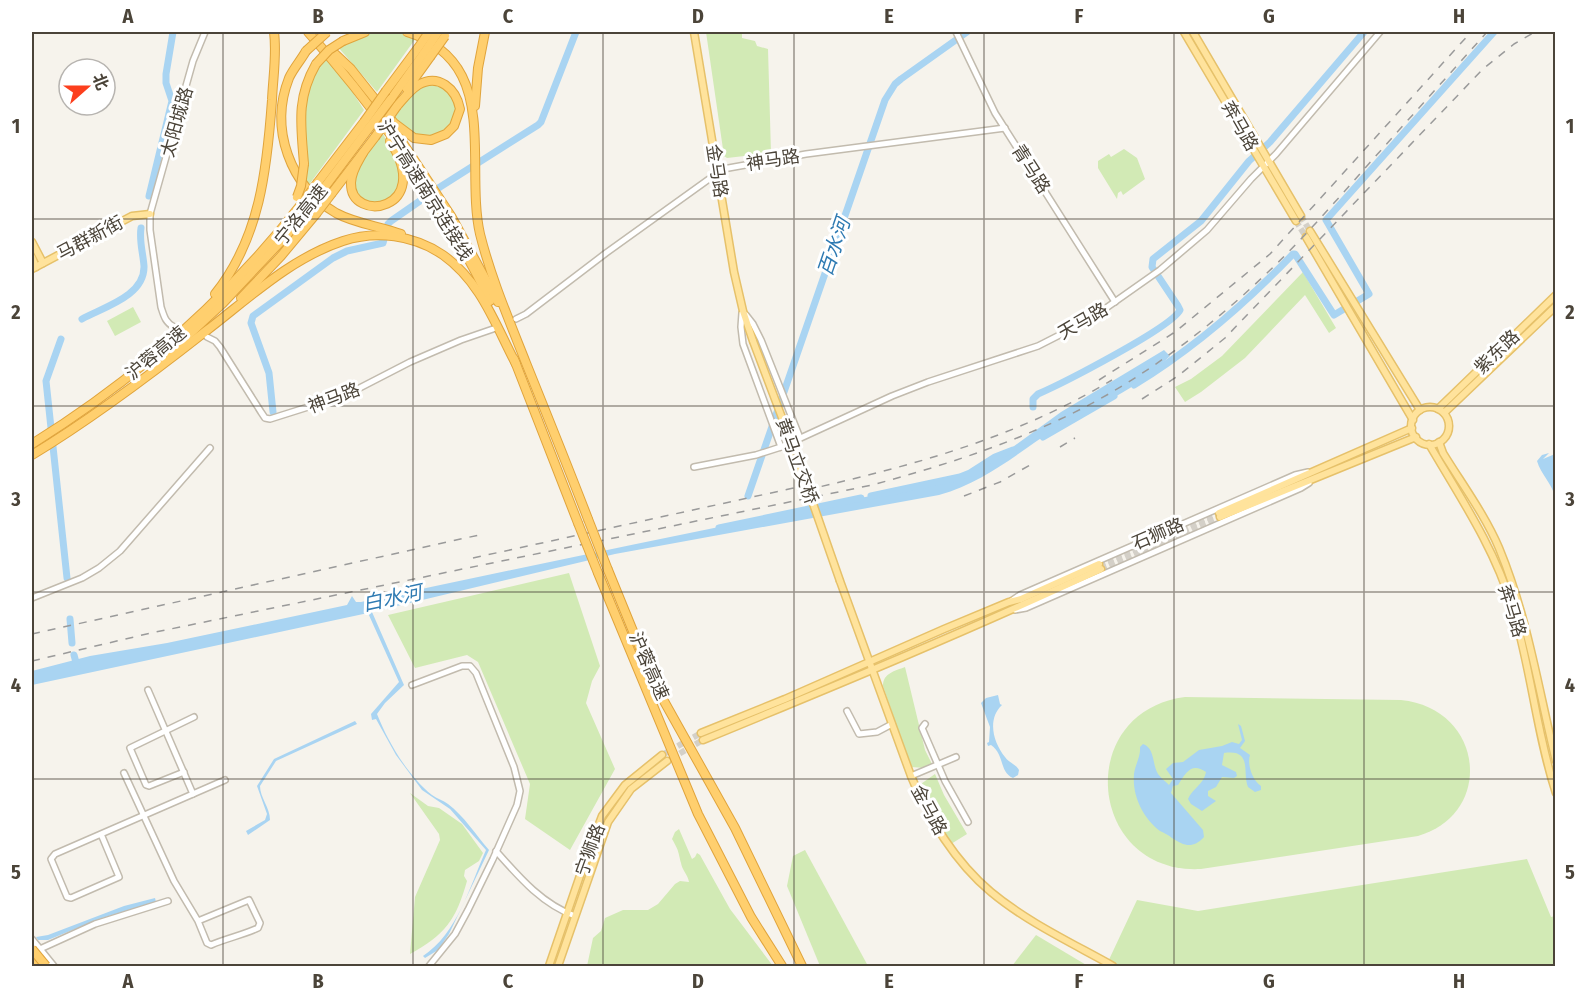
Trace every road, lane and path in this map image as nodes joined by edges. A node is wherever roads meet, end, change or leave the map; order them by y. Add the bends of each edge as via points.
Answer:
1 (205, 32) edge
2 (274, 32) edge
3 (309, 32) edge
4 (315, 32) edge
5 (327, 32) edge
6 (365, 32) edge
7 (407, 32) edge
8 (429, 32) edge
9 (485, 32) edge
10 (694, 32) edge
11 (1184, 32) edge
12 (1193, 32) edge
13 (1380, 32) edge
14 (442, 33) edge
15 (957, 33) edge
16 (424, 53) junction
17 (335, 54) junction
18 (350, 80) junction
19 (398, 106) junction
20 (366, 125) junction
21 (1005, 128) junction
22 (473, 135) junction
23 (1257, 148) junction
24 (363, 153) junction
25 (1267, 163) junction
26 (718, 172) junction
27 (159, 186) junction
28 (167, 188) dead end
29 (325, 188) junction
30 (434, 192) junction
31 (303, 202) junction
32 (150, 214) junction
33 (1299, 218) tunnel mouth
34 (382, 232) junction
35 (1308, 234) tunnel mouth
36 (32, 242) edge
37 (32, 257) edge
38 (37, 266) edge
39 (1556, 295) edge
40 (1115, 302) junction
41 (1351, 306) junction
42 (1556, 306) edge
43 (743, 311) junction
44 (516, 319) dead end
45 (194, 321) junction
46 (174, 327) dead end
47 (493, 329) dead end
48 (206, 334) junction
49 (753, 341) joint
50 (522, 352) junction
51 (516, 364) junction
52 (141, 378) junction
53 (1420, 410) junction
54 (1441, 411) junction
55 (1413, 420) junction
56 (1412, 428) junction
57 (1416, 437) junction
58 (800, 438) junction
59 (1439, 442) junction
60 (32, 444) edge
61 (1429, 444) junction
62 (782, 447) junction
63 (210, 448) dead end
64 (32, 456) edge
65 (694, 467) dead end
66 (1310, 471) junction
67 (1311, 481) junction
68 (1204, 514) junction
69 (1210, 528) junction
70 (1108, 555) junction
71 (1114, 569) junction
72 (840, 581) joint
73 (32, 598) edge
74 (1010, 602) junction
75 (1013, 610) junction
76 (870, 662) junction
77 (872, 670) junction
78 (412, 685) dead end
79 (148, 690) dead end
80 (848, 711) dead end
81 (194, 717) dead end
82 (892, 724) junction
83 (925, 724) dead end
84 (166, 731) junction
85 (662, 755) tunnel mouth
86 (956, 757) dead end
87 (667, 761) tunnel mouth
88 (1556, 761) edge
89 (937, 765) junction
90 (184, 772) junction
91 (124, 773) dead end
92 (911, 776) junction
93 (225, 780) dead end
94 (1556, 793) edge
95 (193, 794) junction
96 (144, 816) junction
97 (968, 822) dead end
98 (101, 834) junction
99 (496, 851) junction
100 (168, 901) dead end
101 (567, 913) junction
102 (575, 916) junction
103 (198, 921) junction
104 (32, 939) edge
105 (36, 948) edge
106 (46, 957) junction
107 (32, 960) edge
108 (37, 966) edge
109 (45, 966) edge
110 (54, 966) edge
111 (429, 966) edge
112 (549, 966) edge
113 (558, 966) edge
114 (782, 966) edge
115 (802, 966) edge
116 (1113, 966) edge

1 - 27 street, 太阳城路 via 193,61
2 - 45 highway via 268,150 257,214 236,262
3 - 18 highway, 沪宁高速南京连接线
4 - 17 highway, 沪宁高速南京连接线
5 - 34 highway, bridge via 306,51 284,96 281,123 288,159 305,188 328,207
6 - 31 highway, bridge via 329,50 305,85 300,108
7 - 22 highway via 443,51 456,67 469,95
8 - 16 highway, 宁洛高速, bridge
9 - 22 highway
10 - 26 main road, 金马路
11 - 23 main road, 奔马路
12 - 23 main road, 奔马路
13 - 25 street, 天马路
14 - 16 highway, bridge
15 - 21 street, 青马路
16 - 19 highway
16 - 20 highway, 宁洛高速, bridge via 392,99
16 - 20 highway, 宁洛高速, bridge via 386,91
17 - 19 highway via 394,123 414,138 431,140 446,134 454,126 460,109 452,90 436,81 421,83
17 - 30 highway, 沪宁高速南京连接线 via 390,124
18 - 24 highway via 403,168 404,184 389,204 364,204 352,191 352,176
18 - 30 highway, 沪宁高速南京连接线
19 - 24 highway, bridge
20 - 29 highway, 宁洛高速
21 - 26 street, 神马路 via 747,164
21 - 40 street, 青马路
22 - 50 highway via 477,214 485,251
23 - 25 main road, 奔马路 via 1265,153
23 - 25 main road, 奔马路 via 1259,159
24 - 29 highway
25 - 33 main road, 奔马路
25 - 40 street, 天马路 via 1207,230
26 - 43 main road, 金马路
26 - 44 street, 神马路
27 - 28 street
27 - 32 street, 太阳城路
29 - 31 highway, 宁洛高速, bridge
29 - 48 highway, bridge via 316,214
30 - 50 highway, 沪宁高速南京连接线 via 486,279
30 - 51 highway, 沪宁高速南京连接线
31 - 45 highway, 沪蓉高速 via 290,211 266,245
31 - 52 highway, 宁洛高速 via 286,236 223,303
32 - 38 main road, 马群新街 via 132,216
32 - 46 street via 161,307
34 - 48 highway via 344,241 301,260
34 - 51 highway via 418,241 453,262 484,299
35 - 41 main road
36 - 38 main road
37 - 38 main road
39 - 54 main road, 紫东路
40 - 58 street, 天马路 via 1038,346 901,392
41 - 53 main road
41 - 55 main road
42 - 54 main road, 紫东路
43 - 49 main road, 金马路
43 - 58 street, 金马路 via 761,340
43 - 62 street, 金马路 via 743,344
45 - 60 highway, 沪蓉高速 via 115,387
47 - 48 street, 神马路 via 410,362 346,395 270,419 261,412 220,347
48 - 52 highway
49 - 72 main road, 黄马立交桥, bridge
50 - 115 highway, 沪蓉高速, bridge via 656,685 735,828
51 - 114 highway, 沪蓉高速, bridge via 698,814 751,917
52 - 64 highway, 沪蓉高速 via 88,420
53 - 54 main road via 1426,407
53 - 55 main road
54 - 59 main road via 1448,419 1448,432
55 - 56 main road
56 - 57 main road
56 - 66 main road, 石狮路
57 - 61 main road
57 - 67 main road, 石狮路
58 - 62 street, 天马路
59 - 61 main road
59 - 88 main road, 奔马路 via 1498,545 1512,582 1527,629
61 - 94 main road, 奔马路 via 1490,549 1504,581 1519,629
62 - 65 street, 天马路
63 - 73 street via 120,551 82,578
66 - 67 main road, 石狮路 via 1220,515
66 - 68 street, 石狮路
67 - 69 street, 石狮路
68 - 69 street
68 - 70 street, 石狮路
69 - 71 street, 石狮路
70 - 71 street
70 - 74 street, 石狮路
71 - 75 street, 石狮路 via 1026,608
72 - 76 main road, 金马路
74 - 75 main road, 石狮路 via 1100,567
74 - 76 main road, 石狮路
75 - 77 main road, 石狮路
76 - 77 main road, 金马路
76 - 77 main road via 702,737 788,707
77 - 82 main road, 金马路
78 - 99 street via 462,666 470,666 476,673 520,791
79 - 84 street
80 - 82 street via 859,734 877,732
81 - 84 street
82 - 92 main road, 金马路
83 - 89 street via 922,728
84 - 90 street
84 - 90 street via 132,746 130,752 149,786
85 - 101 main road, 宁狮路 via 625,785 602,816
86 - 89 street
87 - 102 main road, 宁狮路 via 631,789 616,808
89 - 92 street
89 - 97 street
90 - 95 street
91 - 96 street
92 - 116 main road, 金马路 via 937,829 989,891
93 - 95 street
95 - 96 street
96 - 98 street
96 - 103 street via 180,893
98 - 98 street via 51,859 67,897 120,877
99 - 101 street via 532,890
99 - 111 street via 455,934
100 - 105 street
101 - 102 street
101 - 112 main road, 宁狮路
102 - 113 main road, 宁狮路
103 - 103 street via 211,945 247,933 260,923 249,900
104 - 105 street
105 - 106 street
105 - 109 highway, bridge
106 - 109 street
106 - 110 street
107 - 108 highway

